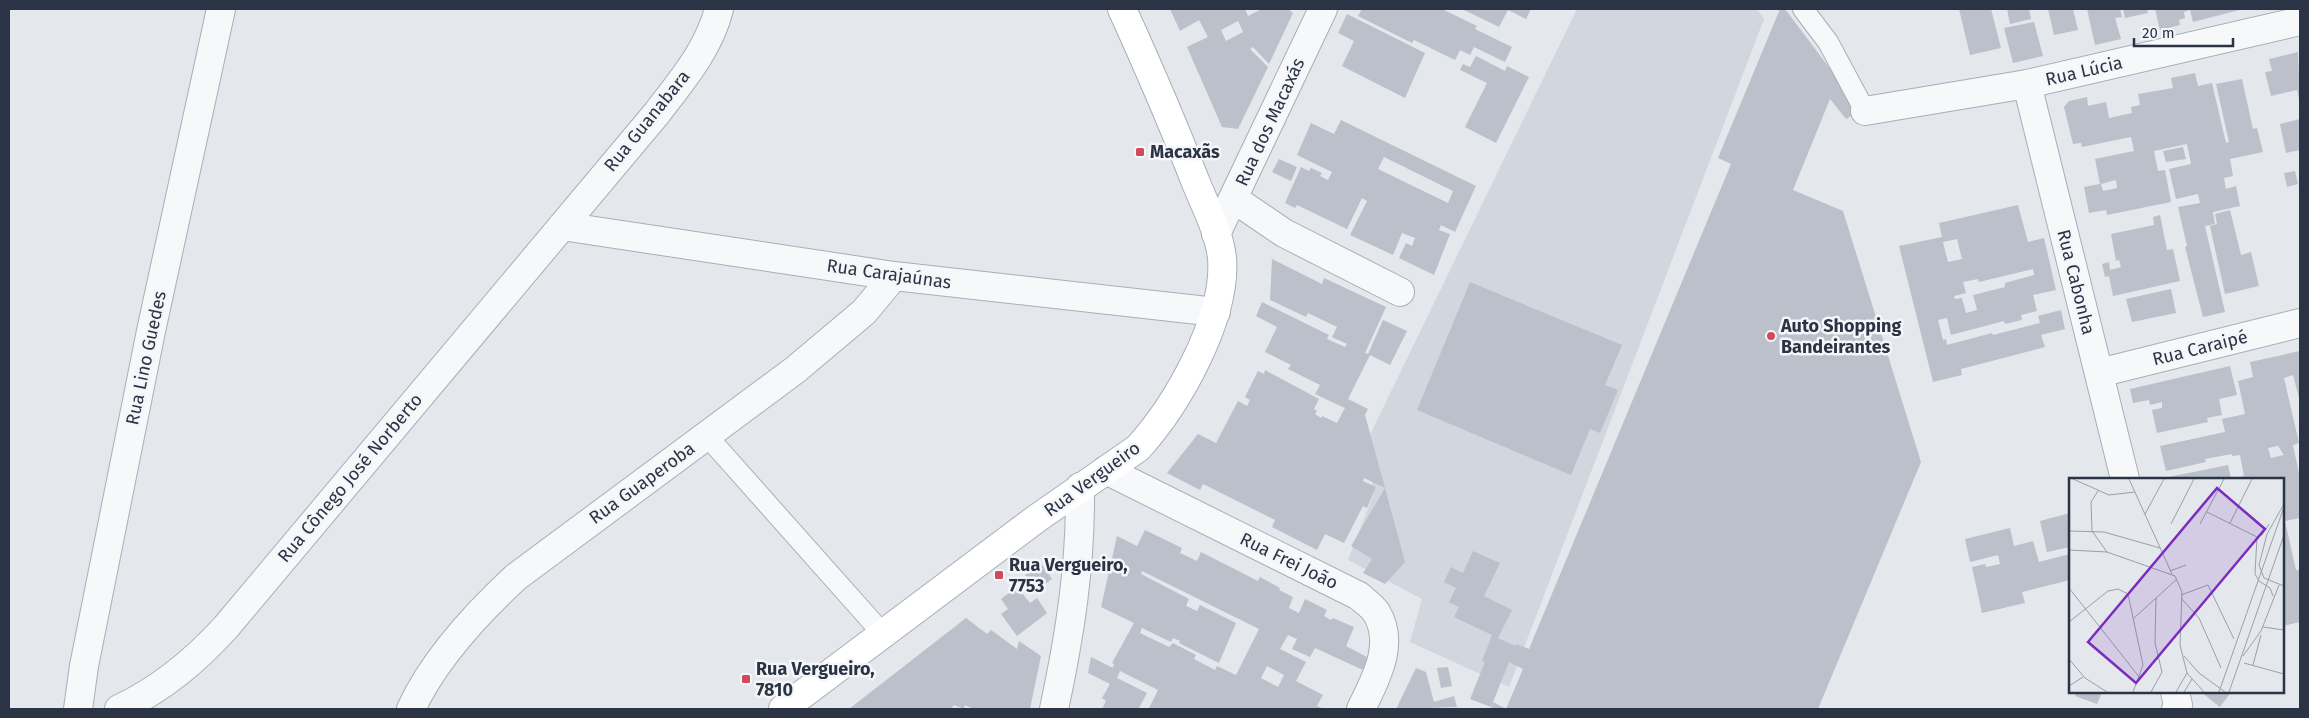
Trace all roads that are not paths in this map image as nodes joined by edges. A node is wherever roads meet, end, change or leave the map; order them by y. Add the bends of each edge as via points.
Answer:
1 (221, 9) edge
2 (719, 9) edge
3 (1122, 9) edge
4 (1322, 9) edge
5 (1802, 9) edge
6 (2300, 20) edge
7 (2027, 84) junction
8 (1865, 111) joint
9 (1234, 199) junction
10 (562, 226) junction
11 (1216, 234) junction
12 (894, 276) junction
13 (1400, 292) dead end
14 (1216, 312) junction
15 (2300, 323) edge
16 (2099, 372) junction
17 (706, 436) junction
18 (1106, 470) junction
19 (2124, 478) edge
20 (1080, 487) junction
21 (883, 634) junction
22 (78, 709) edge
23 (119, 709) edge
24 (411, 709) edge
25 (782, 709) edge
26 (1054, 709) edge
27 (1361, 709) edge

1 - 22 street, Rua Lino Guedes via 151,330
2 - 10 street, Rua Guanabara via 715,27 696,62
3 - 11 main road, Rua Vergueiro via 1172,120
4 - 9 street, Rua dos Macaxás
5 - 8 lane via 1828,42
6 - 7 street, Rua Lúcia
7 - 8 street, Rua Lúcia
7 - 16 street, Rua Cabonha
9 - 11 street, Rua dos Macaxás
9 - 13 street via 1284,233
10 - 12 street, Rua Carajaúnas
10 - 23 street, Rua Cônego José Norberto via 203,652 177,675
11 - 14 main road, Rua Vergueiro via 1222,258
12 - 14 street, Rua Carajaúnas
12 - 17 street, Rua Guaperoba via 864,312 841,333
14 - 18 main road, Rua Vergueiro via 1197,358 1148,437
15 - 16 street, Rua Caraipé
16 - 19 street, Rua Cabonha
17 - 21 lane
17 - 24 street, Rua Guaperoba via 516,577 492,599 441,659
18 - 20 main road, Rua Vergueiro
18 - 27 street, Rua Frei João via 1358,596 1376,612 1384,631 1382,663
20 - 21 main road, Rua Vergueiro
20 - 26 street via 1081,530 1071,628
21 - 25 main road, Rua Vergueiro

